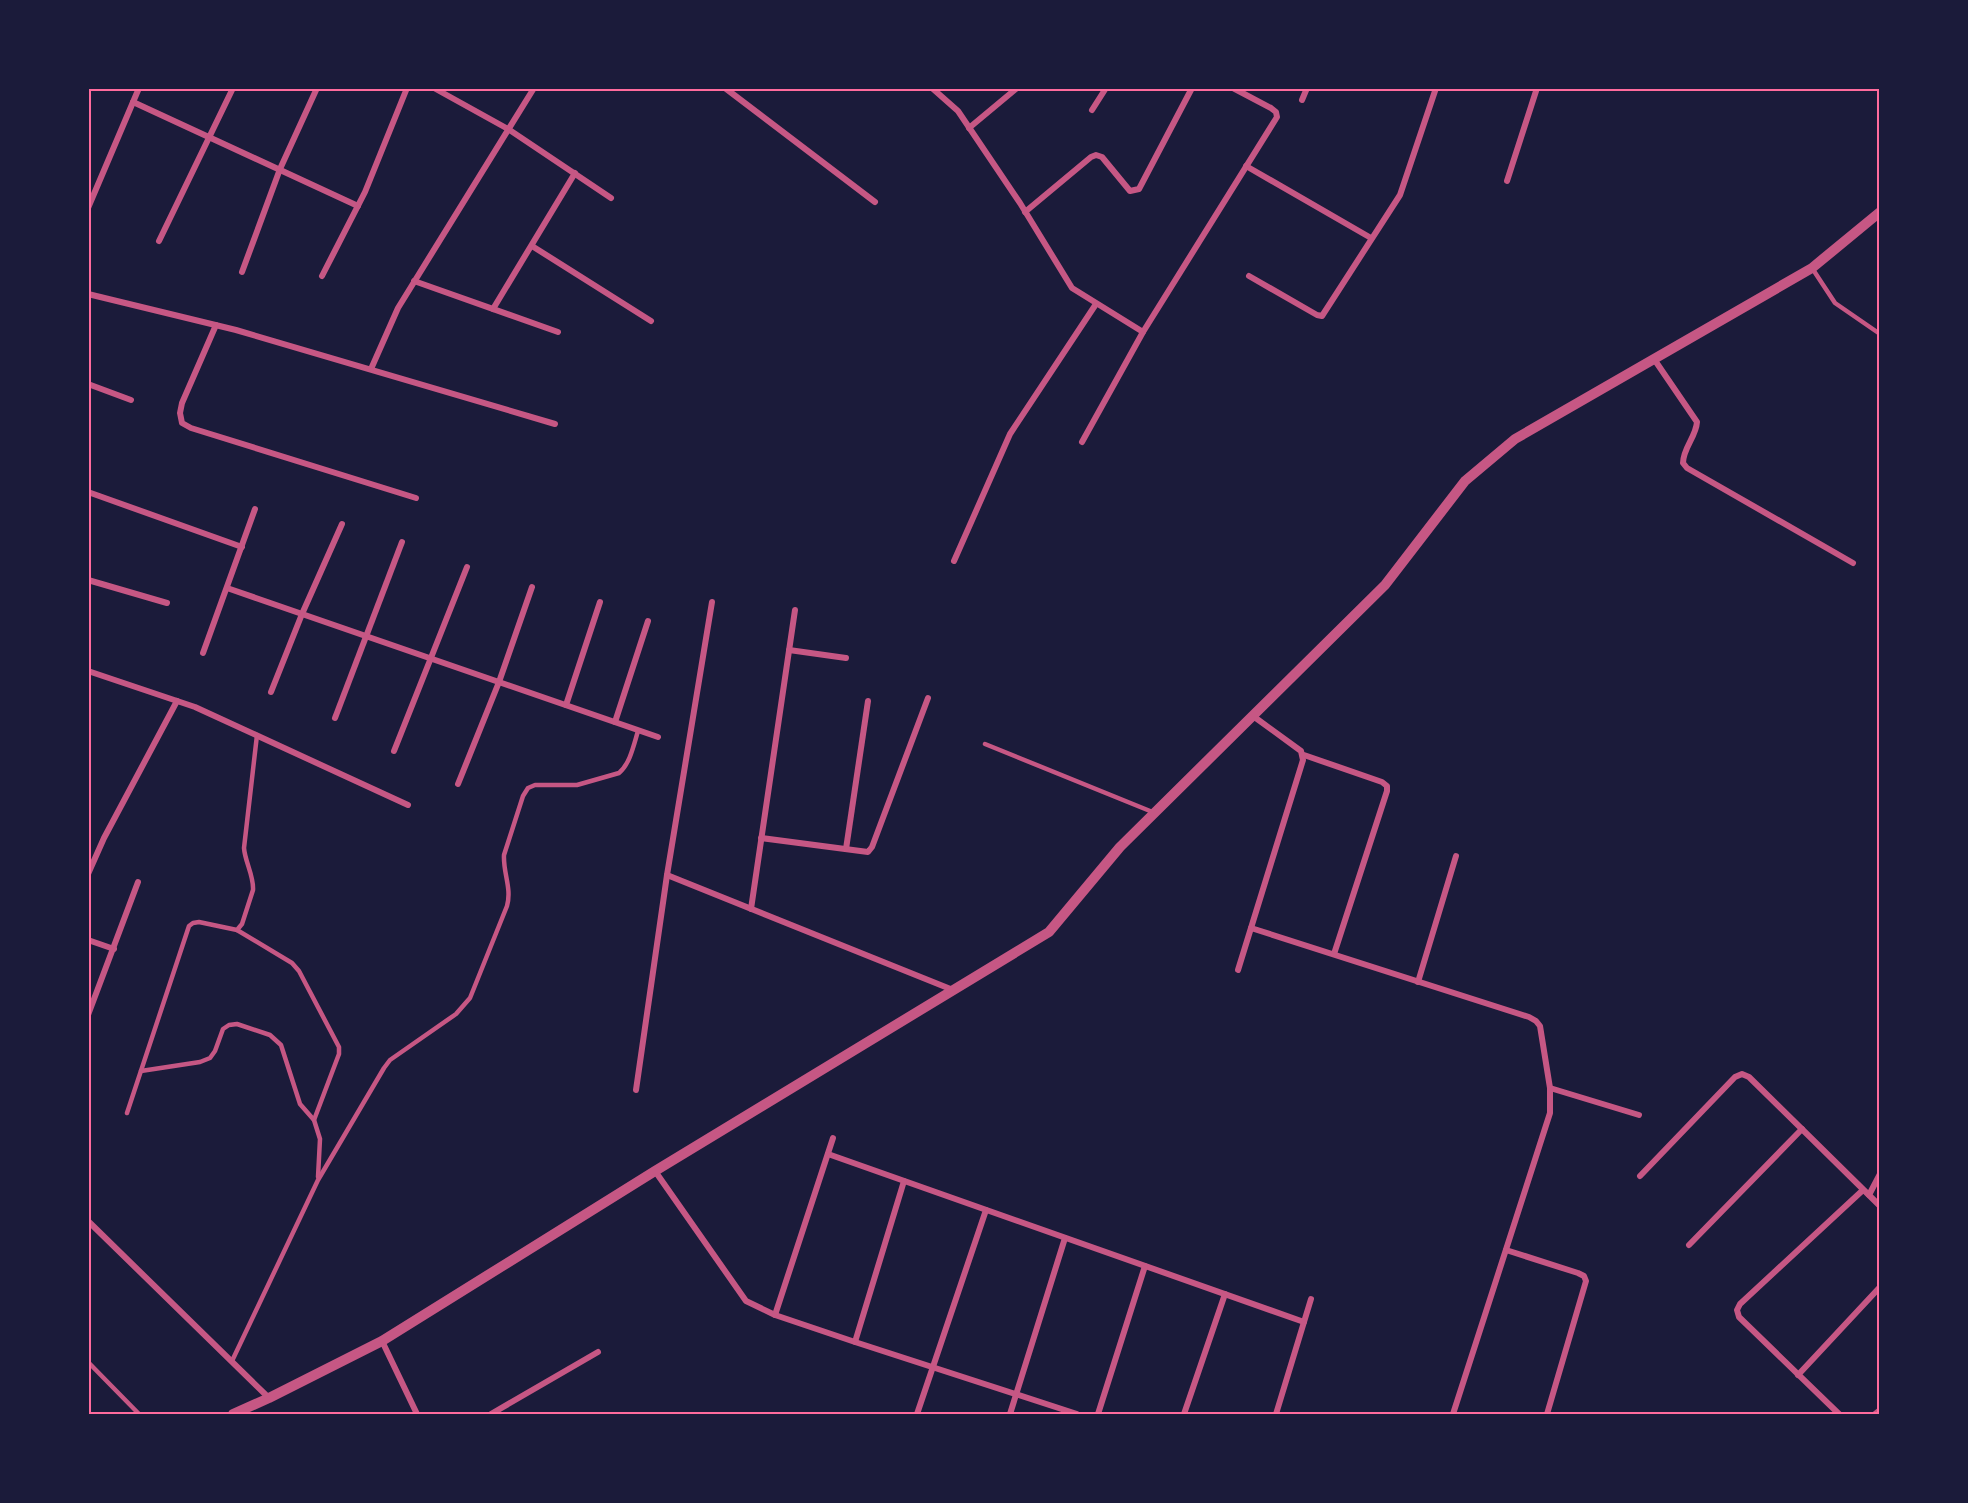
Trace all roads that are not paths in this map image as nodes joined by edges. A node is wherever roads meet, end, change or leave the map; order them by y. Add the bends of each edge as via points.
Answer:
1 (139, 88) edge
2 (233, 88) edge
3 (317, 88) edge
4 (407, 88) edge
5 (434, 88) edge
6 (534, 88) edge
7 (725, 88) edge
8 (932, 88) edge
9 (1017, 88) edge
10 (1106, 88) edge
11 (1192, 88) edge
12 (1307, 88) edge
13 (1436, 88) edge
14 (1537, 88) edge
15 (1236, 89) edge
16 (1302, 99) dead end
17 (133, 102) junction
18 (1092, 110) dead end
19 (969, 128) junction
20 (508, 129) junction
21 (210, 137) junction
22 (1246, 166) junction
23 (280, 170) junction
24 (575, 173) junction
25 (1507, 181) dead end
26 (611, 198) dead end
27 (875, 202) dead end
28 (358, 206) junction
29 (88, 208) edge
30 (1025, 212) junction
31 (1880, 212) edge
32 (1371, 238) junction
33 (159, 241) dead end
34 (532, 246) junction
35 (1812, 268) junction
36 (242, 272) dead end
37 (322, 276) dead end
38 (1249, 276) dead end
39 (414, 281) junction
40 (88, 294) edge
41 (1096, 304) junction
42 (493, 309) junction
43 (651, 321) dead end
44 (216, 325) junction
45 (558, 332) dead end
46 (1143, 333) junction
47 (1880, 334) edge
48 (1654, 359) junction
49 (371, 369) junction
50 (88, 384) edge
51 (131, 400) dead end
52 (555, 424) dead end
53 (1082, 442) dead end
54 (88, 492) edge
55 (416, 498) dead end
56 (255, 509) dead end
57 (342, 524) dead end
58 (402, 542) dead end
59 (242, 547) junction
60 (954, 561) dead end
61 (1853, 563) dead end
62 (467, 567) dead end
63 (88, 580) edge
64 (532, 587) dead end
65 (227, 588) junction
66 (600, 602) dead end
67 (712, 602) dead end
68 (167, 603) dead end
69 (795, 610) dead end
70 (302, 614) junction
71 (648, 621) dead end
72 (366, 636) junction
73 (789, 650) junction
74 (203, 653) dead end
75 (846, 658) dead end
76 (431, 659) junction
77 (88, 672) edge
78 (499, 682) junction
79 (271, 692) dead end
80 (928, 698) dead end
81 (177, 701) junction
82 (868, 701) dead end
83 (566, 705) junction
84 (1253, 716) junction
85 (335, 718) dead end
86 (615, 722) junction
87 (638, 731) junction
88 (257, 735) junction
89 (658, 737) dead end
90 (985, 744) dead end
91 (394, 751) dead end
92 (1304, 755) junction
93 (458, 784) dead end
94 (408, 805) dead end
95 (1155, 813) junction
96 (761, 838) junction
97 (846, 849) junction
98 (1456, 856) dead end
99 (88, 874) edge
100 (667, 875) junction
101 (138, 882) dead end
102 (751, 909) junction
103 (1251, 928) junction
104 (237, 930) junction
105 (88, 940) edge
106 (114, 949) junction
107 (1334, 954) junction
108 (1238, 970) dead end
109 (1418, 982) junction
110 (953, 990) junction
111 (88, 1015) edge
112 (141, 1071) junction
113 (1550, 1088) junction
114 (636, 1090) dead end
115 (127, 1113) dead end
116 (1639, 1115) dead end
117 (314, 1120) junction
118 (1802, 1129) junction
119 (833, 1138) dead end
120 (828, 1154) junction
121 (655, 1171) junction
122 (1880, 1174) edge
123 (1640, 1176) dead end
124 (318, 1180) junction
125 (904, 1181) junction
126 (1866, 1193) junction
127 (1880, 1206) edge
128 (986, 1210) junction
129 (88, 1221) edge
130 (1065, 1238) junction
131 (1689, 1245) dead end
132 (1506, 1250) junction
133 (1145, 1266) junction
134 (1880, 1287) edge
135 (1225, 1294) junction
136 (1311, 1299) dead end
137 (775, 1315) junction
138 (1304, 1322) junction
139 (382, 1341) junction
140 (855, 1342) junction
141 (598, 1352) dead end
142 (232, 1361) junction
143 (88, 1362) edge
144 (933, 1368) junction
145 (1798, 1375) junction
146 (1016, 1395) junction
147 (269, 1398) junction
148 (1880, 1410) edge
149 (139, 1414) edge
150 (232, 1414) edge
151 (417, 1414) edge
152 (491, 1414) edge
153 (917, 1414) edge
154 (1010, 1414) edge
155 (1077, 1414) edge
156 (1098, 1414) edge
157 (1184, 1414) edge
158 (1276, 1414) edge
159 (1453, 1414) edge
160 (1548, 1414) edge
161 (1839, 1414) edge
162 (1875, 1414) edge

1 - 17 street
2 - 21 street
3 - 23 street
4 - 28 street
5 - 20 street
6 - 20 street
7 - 27 street
8 - 19 street via 958,111
9 - 19 street
10 - 18 street
11 - 30 street via 1139,189 1130,191 1096,155
12 - 16 street
13 - 32 street via 1400,195
14 - 25 street
15 - 22 street via 1276,112 1274,122
17 - 21 street
17 - 29 street
19 - 30 street
20 - 24 street
20 - 39 street
21 - 23 street
21 - 33 street
22 - 32 street
22 - 46 street
23 - 28 street
23 - 36 street
24 - 26 street
24 - 34 street
28 - 37 street
30 - 41 street via 1068,283
31 - 35 street
32 - 38 street via 1322,315
34 - 42 street
34 - 43 street
35 - 47 lane via 1840,309
35 - 48 street
39 - 42 street
39 - 49 street
40 - 44 street
41 - 46 street
41 - 60 street via 1010,434
42 - 45 street
44 - 49 street
44 - 55 street via 182,403 182,423
46 - 53 street
48 - 61 street via 1698,422 1683,463
48 - 84 street via 1515,440 1465,481 1385,585
49 - 52 street
50 - 51 street
54 - 59 street
56 - 59 street
57 - 70 street
58 - 72 street
59 - 65 street
62 - 76 street
63 - 68 street
64 - 78 street
65 - 70 street
65 - 74 street
66 - 83 street
67 - 100 street
69 - 73 street
70 - 72 street
70 - 79 street
71 - 86 street
72 - 76 street
72 - 85 street
73 - 75 street
73 - 96 street
76 - 78 street
76 - 91 street
77 - 81 street
78 - 83 street
78 - 93 street
80 - 97 street via 872,847 868,852
81 - 88 street
81 - 99 street
82 - 97 street
83 - 86 street
84 - 92 street
84 - 95 street
86 - 87 street
87 - 89 street
87 - 124 lane via 619,773 577,785 535,785 523,795 504,855 510,891 507,906 470,998 456,1014 390,1060
88 - 94 street
88 - 104 lane via 244,848 254,885
90 - 95 lane
92 - 103 street
92 - 107 street via 1387,786
95 - 110 street via 1120,847 1048,932
96 - 97 street
96 - 102 street
98 - 109 street
100 - 102 street
100 - 114 street
101 - 106 street
102 - 110 street
103 - 107 street
103 - 108 street
104 - 112 lane via 199,922 189,927
104 - 117 lane via 299,971 339,1047
105 - 106 street
106 - 111 street
107 - 109 street
109 - 113 street via 1536,1021
110 - 121 street
112 - 115 lane
112 - 117 lane via 210,1058 223,1029 237,1024 270,1035 281,1045 302,1108
113 - 116 street
113 - 132 street via 1550,1113
117 - 124 lane via 321,1143
118 - 123 street via 1743,1074 1735,1077
118 - 126 street
118 - 131 street
119 - 120 street
120 - 125 street
120 - 137 street
121 - 137 street via 746,1301
121 - 139 street
122 - 126 street
124 - 142 lane
125 - 128 street
125 - 140 street
126 - 127 street
126 - 145 street via 1737,1310 1739,1317
128 - 130 street
128 - 144 street
129 - 142 street
130 - 133 street
130 - 146 street
132 - 159 street
132 - 160 street via 1578,1272 1586,1281
133 - 135 street
133 - 156 street
134 - 145 street
135 - 138 street
135 - 157 street
136 - 138 street
137 - 140 street
138 - 158 street
139 - 147 street
139 - 151 street
140 - 144 street
141 - 152 street
142 - 147 street
143 - 149 lane
144 - 146 street
144 - 153 street
145 - 161 street
146 - 154 street
146 - 155 street
147 - 150 street
148 - 162 street

